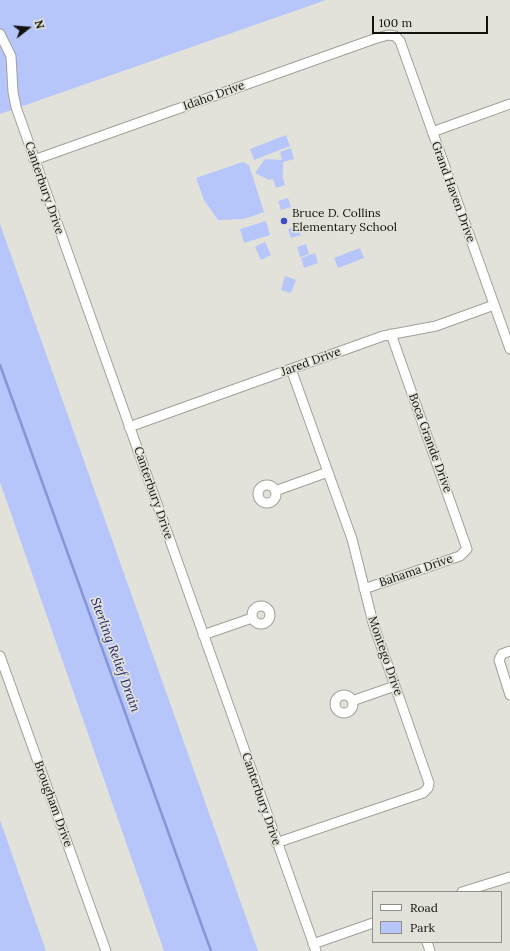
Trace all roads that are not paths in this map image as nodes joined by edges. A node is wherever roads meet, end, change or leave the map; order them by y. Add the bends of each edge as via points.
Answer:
1 (0, 34) edge
2 (395, 36) joint
3 (510, 104) edge
4 (432, 132) junction
5 (34, 160) junction
6 (494, 305) junction
7 (392, 334) junction
8 (510, 349) edge
9 (291, 369) junction
10 (130, 427) junction
11 (328, 472) junction
12 (275, 491) dead end
13 (466, 552) joint
14 (364, 589) junction
15 (252, 618) dead end
16 (203, 636) junction
17 (510, 651) edge
18 (0, 656) edge
19 (3, 672) edge
20 (395, 686) junction
21 (510, 695) edge
22 (352, 701) dead end
23 (276, 843) junction
24 (510, 877) edge
25 (465, 891) edge
26 (372, 923) edge
27 (314, 947) edge
28 (106, 951) edge

1 - 5 street, Canterbury Drive via 11,56 14,100
2 - 4 street, Grand Haven Drive via 400,40
2 - 5 street, Idaho Drive via 378,38
3 - 4 street
4 - 6 street, Grand Haven Drive
5 - 10 street, Canterbury Drive
6 - 7 street, Jared Drive via 436,326
6 - 8 street, Grand Haven Drive
7 - 9 street, Jared Drive
7 - 13 street, Boca Grande Drive via 466,544
9 - 10 street, Jared Drive
9 - 11 street, Montego Drive
10 - 16 street, Canterbury Drive
11 - 12 street
11 - 14 street, Montego Drive via 357,553
13 - 14 street, Bahama Drive
14 - 20 street, Montego Drive
15 - 16 street
16 - 23 street, Canterbury Drive
17 - 21 street via 499,657 499,665
18 - 19 street, Brougham Drive
19 - 28 street, Brougham Drive
20 - 22 street
20 - 23 street, Montego Drive via 428,781 427,790
23 - 27 street, Canterbury Drive
24 - 25 street
26 - 27 street

